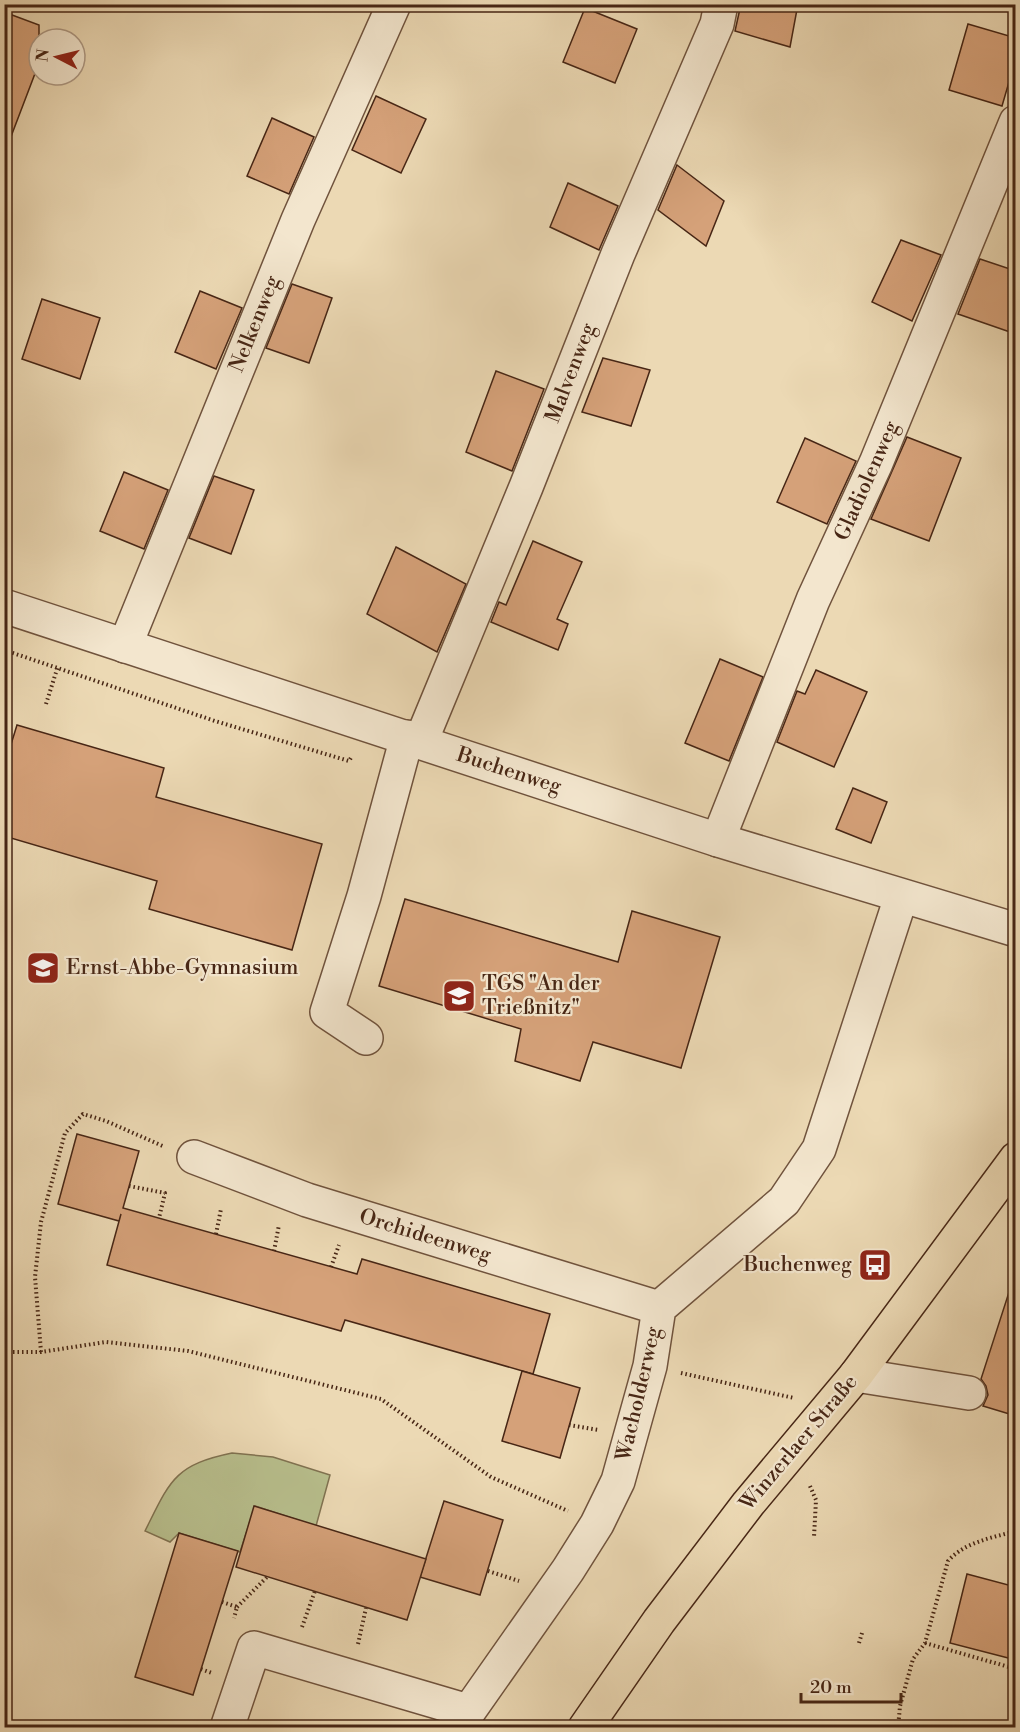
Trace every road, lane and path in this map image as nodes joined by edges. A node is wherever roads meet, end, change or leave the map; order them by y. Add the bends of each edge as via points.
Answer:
1 (394, 4) edge
2 (722, 4) edge
3 (1016, 122) edge
4 (4, 606) edge
5 (124, 646) junction
6 (4, 650) edge
7 (58, 666) junction
8 (46, 704) dead end
9 (414, 739) junction
10 (356, 747) dead end
11 (718, 840) junction
12 (901, 897) junction
13 (1016, 930) edge
14 (366, 1038) dead end
15 (180, 1152) joint
16 (1016, 1159) edge
17 (129, 1186) dead end
18 (221, 1209) dead end
19 (159, 1218) dead end
20 (280, 1221) dead end
21 (216, 1234) dead end
22 (340, 1241) dead end
23 (274, 1251) dead end
24 (331, 1267) dead end
25 (659, 1308) junction
26 (4, 1352) edge
27 (41, 1352) junction
28 (650, 1366) junction
29 (856, 1375) junction
30 (969, 1393) dead end
31 (795, 1398) dead end
32 (569, 1425) dead end
33 (609, 1432) dead end
34 (810, 1486) dead end
35 (597, 1524) junction
36 (1016, 1531) edge
37 (814, 1537) dead end
38 (488, 1571) dead end
39 (268, 1576) dead end
40 (520, 1581) dead end
41 (315, 1591) dead end
42 (222, 1602) dead end
43 (237, 1607) junction
44 (366, 1608) dead end
45 (234, 1618) dead end
46 (862, 1633) dead end
47 (299, 1637) dead end
48 (859, 1643) dead end
49 (925, 1643) junction
50 (356, 1653) dead end
51 (1016, 1669) edge
52 (462, 1719) edge
53 (227, 1728) edge
54 (585, 1728) edge
55 (898, 1728) edge

1 - 5 street, Nelkenweg via 298,220
2 - 9 street, Malvenweg via 526,487
3 - 11 street, Gladiolenweg via 881,452 813,600
4 - 5 street, Buchenweg
5 - 9 street, Buchenweg
6 - 7 path
7 - 8 path
7 - 10 path via 215,721 349,761
9 - 11 street, Buchenweg
9 - 14 street, Malvenweg via 327,1012
11 - 12 street, Buchenweg
12 - 13 street, Buchenweg
12 - 25 street, Wacholderweg via 819,1149 784,1201
15 - 25 street, Orchideenweg via 307,1200
15 - 27 path via 83,1114 65,1133 41,1222 35,1277
16 - 29 main road, Winzerlaer Straße
17 - 19 path via 165,1193
18 - 21 path
20 - 23 path
22 - 24 path
25 - 28 street, Wacholderweg
26 - 27 path
27 - 35 path via 106,1342 188,1351 381,1399 491,1477
28 - 31 path
28 - 35 street, Wacholderweg via 618,1481
29 - 30 street
29 - 54 main road, Winzerlaer Straße via 748,1504 659,1621
32 - 33 path
34 - 37 path via 816,1500
35 - 52 street, Wacholderweg
36 - 49 path via 969,1545 948,1561
38 - 40 path
39 - 43 path
41 - 47 path
42 - 43 path
43 - 45 path
44 - 50 path
46 - 48 path
49 - 51 path
49 - 55 path via 913,1659
52 - 53 street, Wacholderweg via 254,1648

